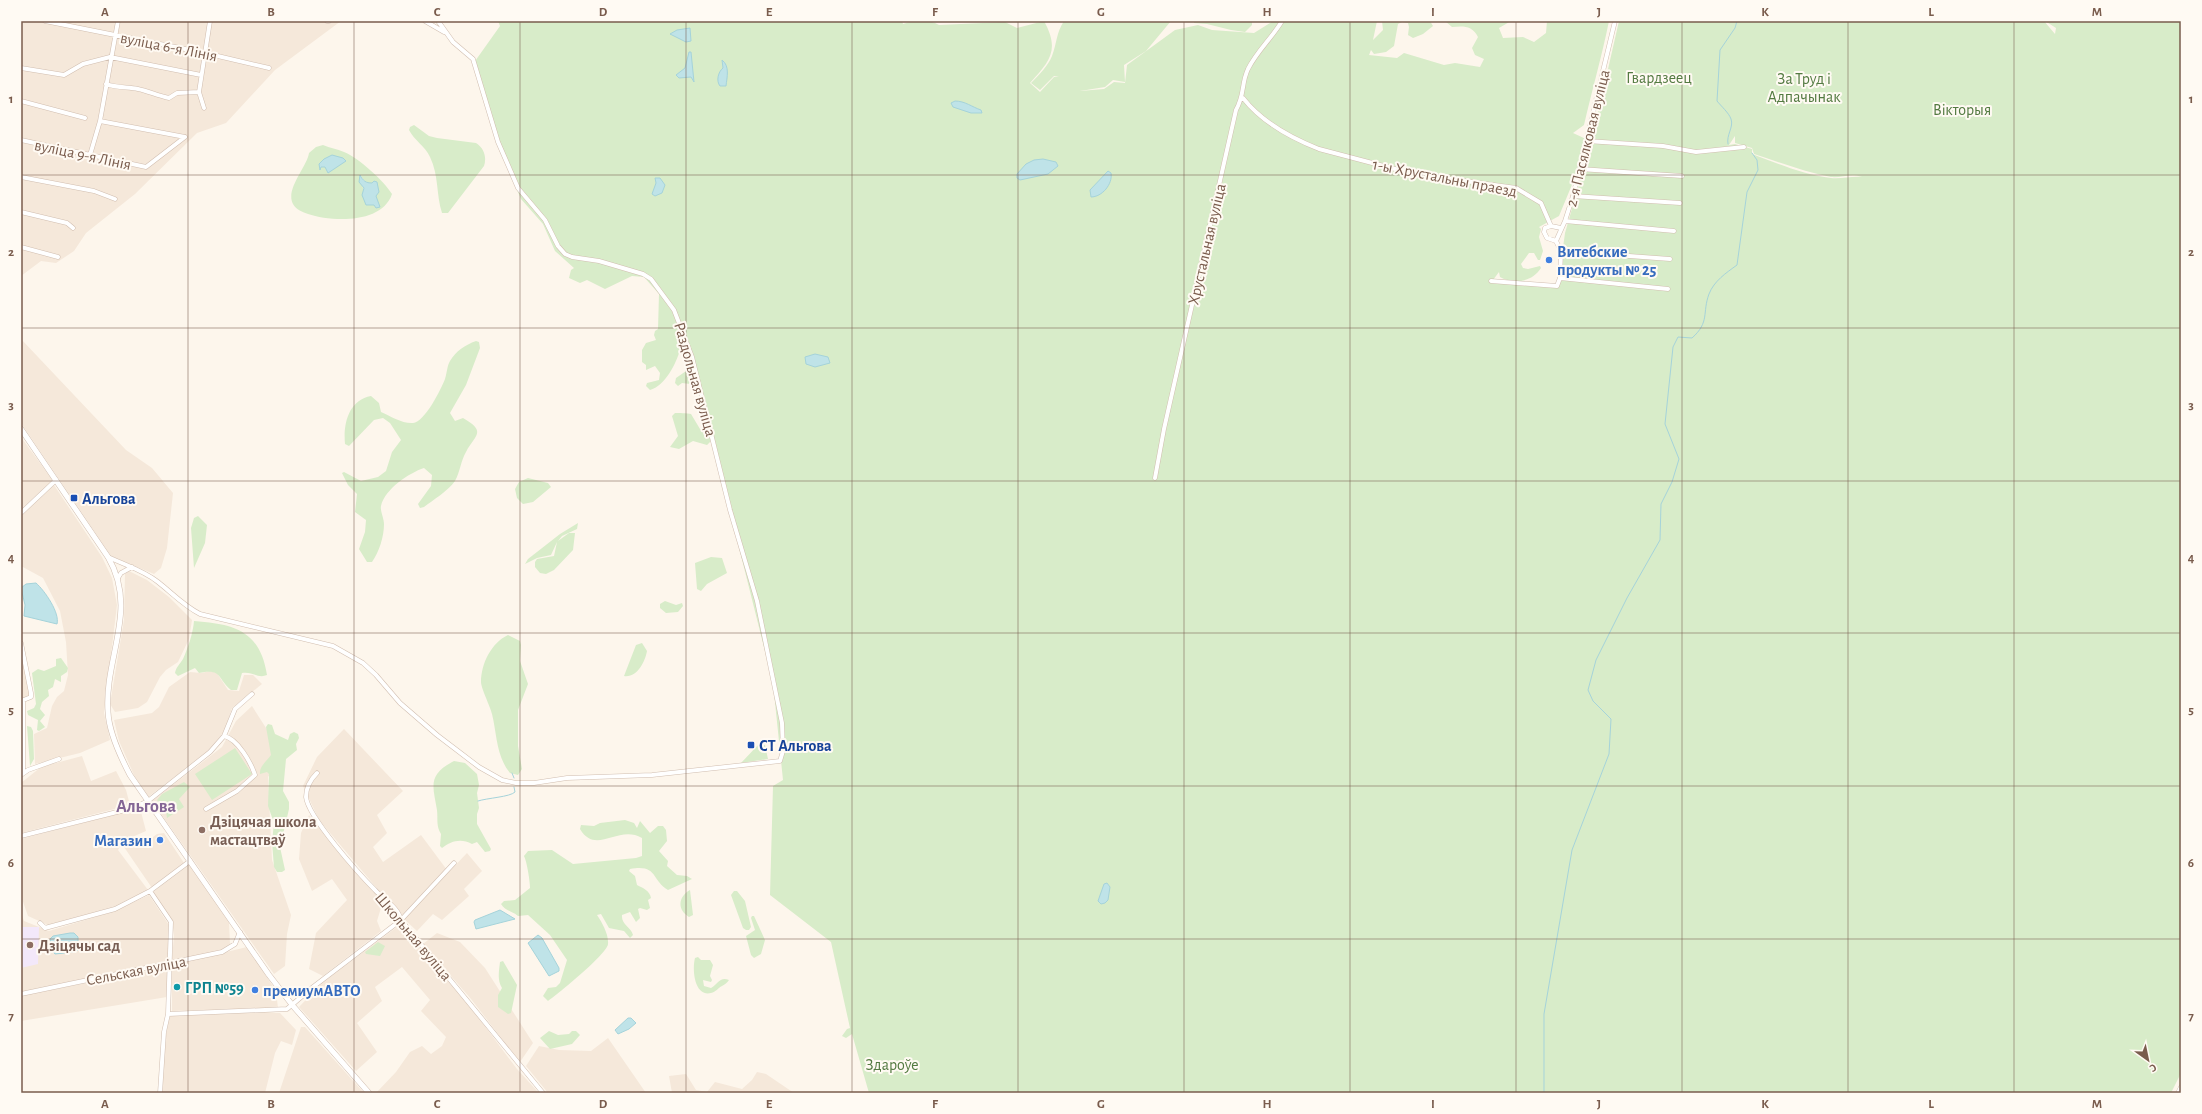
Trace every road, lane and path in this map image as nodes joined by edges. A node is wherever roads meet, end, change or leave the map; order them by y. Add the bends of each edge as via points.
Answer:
1 (45, 21) edge
2 (118, 21) edge
3 (210, 21) edge
4 (425, 21) edge
5 (438, 21) edge
6 (1282, 21) edge
7 (1615, 21) edge
8 (445, 32) junction
9 (115, 36) junction
10 (205, 53) junction
11 (110, 57) junction
12 (21, 68) edge
13 (269, 68) dead end
14 (201, 75) junction
15 (106, 84) junction
16 (199, 92) junction
17 (1243, 98) junction
18 (21, 101) edge
19 (204, 108) dead end
20 (85, 118) dead end
21 (100, 121) junction
22 (21, 140) edge
23 (1587, 141) junction
24 (1744, 147) dead end
25 (90, 155) junction
26 (1580, 169) junction
27 (1682, 176) dead end
28 (21, 177) edge
29 (1573, 196) junction
30 (115, 199) dead end
31 (1680, 203) dead end
32 (21, 212) edge
33 (1565, 221) junction
34 (1551, 226) junction
35 (73, 228) dead end
36 (1561, 228) junction
37 (1674, 230) dead end
38 (1556, 241) junction
39 (21, 247) edge
40 (1561, 251) junction
41 (58, 257) dead end
42 (1670, 259) dead end
43 (1560, 278) junction
44 (1491, 281) dead end
45 (1668, 289) dead end
46 (21, 429) edge
47 (1155, 478) dead end
48 (56, 480) junction
49 (21, 513) edge
50 (108, 557) junction
51 (133, 567) junction
52 (118, 578) junction
53 (21, 643) edge
54 (252, 694) dead end
55 (22, 701) edge
56 (224, 736) junction
57 (59, 760) dead end
58 (317, 773) dead end
59 (22, 774) edge
60 (148, 801) junction
61 (206, 810) dead end
62 (21, 836) edge
63 (190, 861) junction
64 (454, 864) dead end
65 (150, 891) junction
66 (401, 920) junction
67 (40, 923) dead end
68 (240, 931) junction
69 (170, 964) junction
70 (21, 994) edge
71 (292, 1006) junction
72 (168, 1014) junction
73 (2181, 1087) edge
74 (160, 1093) edge
75 (369, 1093) edge
76 (543, 1093) edge
77 (2178, 1093) edge

1 - 9 street, вуліца 6-я Лінія
2 - 9 street
3 - 10 street
4 - 8 street
5 - 8 street
6 - 17 street, Хрустальная вуліца via 1248,69 1243,82
7 - 23 street, 2-я Пасялковая вуліца
8 - 51 street, Раздольная вуліца via 473,59 498,142 518,188 545,220 558,246 572,257 599,261 643,274 651,279 674,310 692,357 730,510 757,601 782,723 780,761 652,775 568,778 534,783 502,780 479,767 437,735 400,703 376,675 353,656 333,646 200,614 157,581
9 - 10 street, вуліца 6-я Лінія
9 - 11 street
10 - 13 street, вуліца 6-я Лінія
10 - 14 street
11 - 12 street via 83,64 64,75
11 - 14 street
11 - 15 street
14 - 16 street
15 - 16 street via 139,89 154,96 168,98 176,93
15 - 21 street
16 - 19 street
17 - 34 street, 1-ы Хрустальны праезд via 1267,121 1319,149 1414,174 1516,188 1541,203
17 - 47 street, Хрустальная вуліца via 1236,110
18 - 20 street
21 - 25 street
21 - 25 street, вуліца 9-я Лінія via 185,137 146,167
22 - 25 street, вуліца 9-я Лінія
23 - 24 street via 1670,147 1696,152
23 - 26 street, 2-я Пасялковая вуліца
26 - 27 street
26 - 29 street, 2-я Пасялковая вуліца
28 - 30 street via 94,191
29 - 31 street
29 - 33 street, 2-я Пасялковая вуліца
32 - 35 street via 66,223
33 - 36 street, 2-я Пасялковая вуліца
33 - 37 street
34 - 36 street
34 - 38 street via 1545,228 1544,235 1550,241
36 - 38 street, 2-я Пасялковая вуліца
38 - 40 street
39 - 41 street
40 - 42 street
40 - 43 street
43 - 44 street via 1557,286
43 - 45 street
46 - 48 street
48 - 49 street
48 - 50 street
50 - 51 street
50 - 52 street
51 - 52 street via 121,573
52 - 60 street via 121,617 108,694 108,716 125,764
53 - 55 street via 31,693 30,697
54 - 56 street via 235,709
55 - 59 street
56 - 60 street via 210,752
56 - 61 street via 234,741 255,776 237,791
57 - 59 street
58 - 66 street, Школьная вуліца via 307,788 306,799 313,814 373,888 396,910
60 - 62 street via 133,808
60 - 63 street
63 - 65 street
63 - 68 street
64 - 66 street
65 - 67 street via 115,909 95,915 45,928
65 - 69 street via 171,922
66 - 71 street
66 - 76 street, Школьная вуліца
68 - 69 street, Сельская вуліца via 235,944 229,949
68 - 71 street
69 - 70 street, Сельская вуліца
69 - 72 street
71 - 72 street via 280,1010
71 - 75 street
72 - 74 street
73 - 77 street

